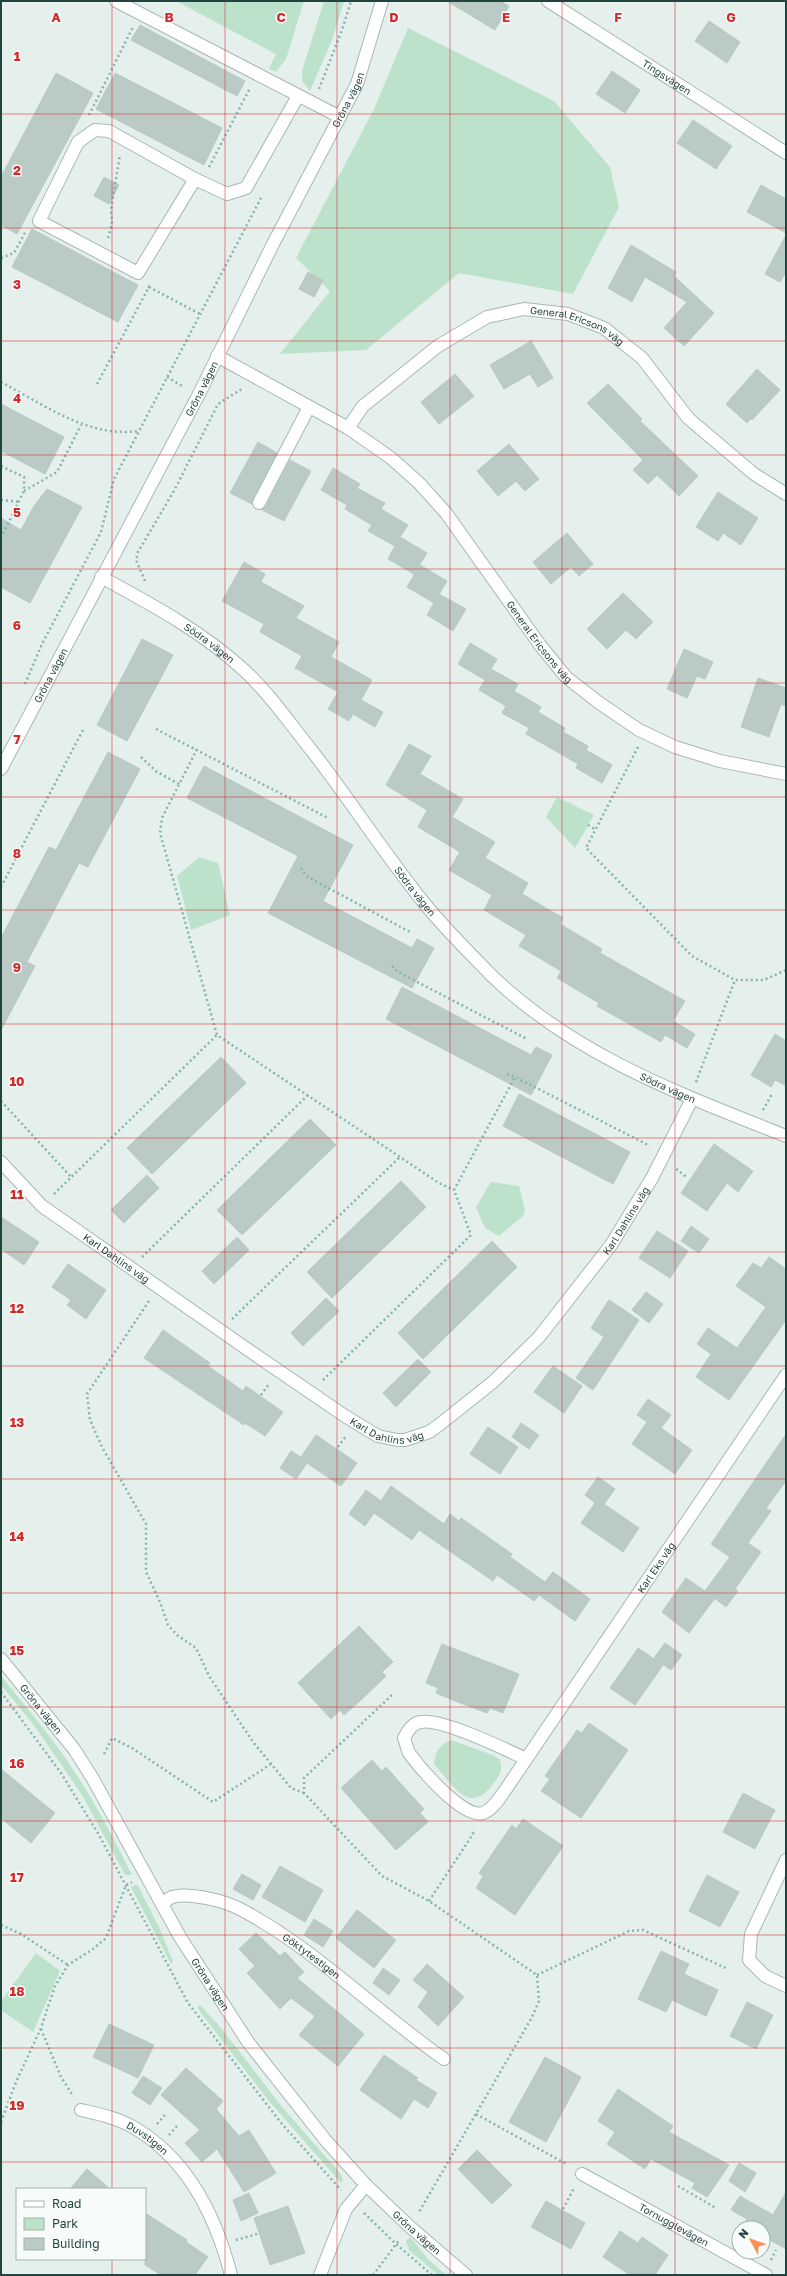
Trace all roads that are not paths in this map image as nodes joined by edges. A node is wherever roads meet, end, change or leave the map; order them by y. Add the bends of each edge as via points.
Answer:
1 (116, 1) edge
2 (382, 1) edge
3 (548, 1) edge
4 (298, 96) junction
5 (340, 117) junction
6 (786, 153) edge
7 (198, 180) junction
8 (217, 356) junction
9 (309, 408) junction
10 (348, 428) junction
11 (786, 494) edge
12 (259, 504) dead end
13 (101, 576) junction
14 (1, 768) edge
15 (786, 774) edge
16 (692, 1099) junction
17 (786, 1136) edge
18 (1, 1162) edge
19 (786, 1375) edge
20 (1, 1659) edge
21 (526, 1759) junction
22 (786, 1860) edge
23 (162, 1904) junction
24 (786, 1986) edge
25 (444, 2059) dead end
26 (81, 2110) road end
27 (582, 2174) road end
28 (366, 2185) junction
29 (232, 2275) edge
30 (320, 2275) edge
31 (466, 2275) edge
32 (766, 2275) edge

1 - 4 street
2 - 5 street, Gröna vägen via 357,84
3 - 6 street, Tingsvägen
4 - 5 street
4 - 7 street via 246,188 227,194
5 - 8 street, Gröna vägen
7 - 7 street via 109,131 95,130 78,142 39,221 138,273
8 - 9 street, General Ericsons väg
8 - 13 street, Gröna vägen
9 - 10 street, General Ericsons väg
9 - 12 street
10 - 11 street, General Ericsons väg via 363,406 438,346 487,317 524,310 568,314 604,328 642,358 688,418 754,474
10 - 15 street, General Ericsons väg via 391,458 419,483 446,513 540,645 566,677 639,730 675,747 720,761
13 - 14 street, Gröna vägen
13 - 16 street, Södra vägen via 200,635 246,672 327,771 425,904 492,975 539,1015 582,1045 630,1072
16 - 17 street, Södra vägen
16 - 18 street, Karl Dahlins väg via 652,1178 611,1245 538,1337 493,1382 429,1432 405,1440 378,1436 311,1392 42,1206
19 - 21 street, Karl Eks väg
20 - 23 street, Gröna vägen via 74,1749
21 - 21 street, Karl Eks väg via 492,1807 482,1813 471,1812 453,1801 408,1752 404,1738 409,1729 421,1721 440,1724 492,1743
22 - 24 street via 751,1934 749,1960 765,1976
23 - 25 street, Göktytestigen via 172,1897 192,1897 216,1900 240,1909 351,1985 414,2038
23 - 28 street, Gröna vägen via 202,1974 248,2042 327,2142
26 - 29 street, Duvstigen via 133,2126 174,2160 199,2192 222,2244
27 - 32 street, Tornugglevägen
28 - 30 street via 346,2208
28 - 31 street, Gröna vägen

